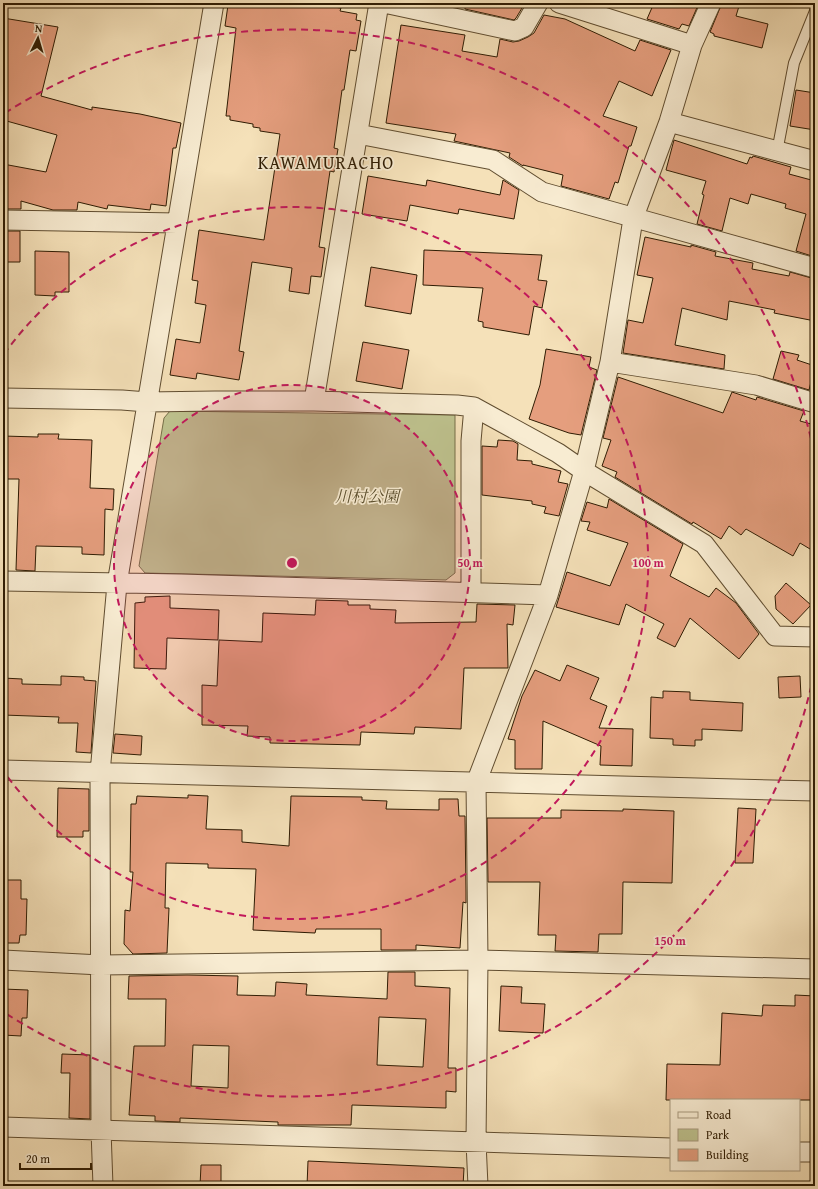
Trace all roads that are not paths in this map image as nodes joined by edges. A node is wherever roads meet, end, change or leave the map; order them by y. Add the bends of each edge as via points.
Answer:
1 (214, 3) edge
2 (380, 3) edge
3 (384, 3) edge
4 (538, 3) edge
5 (559, 3) edge
6 (711, 3) edge
7 (815, 11) edge
8 (692, 45) junction
9 (669, 122) junction
10 (358, 134) junction
11 (777, 152) junction
12 (815, 161) edge
13 (633, 218) junction
14 (3, 220) edge
15 (177, 223) junction
16 (815, 268) edge
17 (610, 362) junction
18 (3, 398) edge
19 (314, 401) junction
20 (146, 402) junction
21 (815, 403) edge
22 (474, 407) junction
23 (584, 471) junction
24 (3, 581) edge
25 (117, 584) junction
26 (470, 592) junction
27 (548, 595) junction
28 (815, 637) edge
29 (3, 770) edge
30 (100, 773) junction
31 (476, 782) junction
32 (815, 791) edge
33 (3, 960) edge
34 (478, 960) junction
35 (101, 964) junction
36 (815, 969) edge
37 (3, 1127) edge
38 (101, 1130) junction
39 (476, 1142) junction
40 (670, 1148) edge
41 (800, 1152) edge
42 (815, 1152) edge
43 (103, 1186) edge
44 (478, 1186) edge

1 - 15 street
2 - 10 street
3 - 4 street via 515,31 524,27
5 - 8 street
6 - 8 street
7 - 11 lane via 794,63
8 - 9 street
9 - 11 street
9 - 13 street
10 - 13 street via 493,160 542,192
10 - 19 street
11 - 12 street
13 - 16 street
13 - 17 street
14 - 15 street
15 - 20 street
17 - 21 street via 756,385
17 - 23 street
18 - 20 street
19 - 20 street
19 - 22 street
20 - 25 street
22 - 23 street via 558,453
22 - 26 street via 471,441
23 - 27 street
23 - 28 street via 704,544 775,636
24 - 25 street
25 - 26 street
25 - 30 street
26 - 27 street
27 - 31 street
29 - 30 street
30 - 31 street
30 - 35 street
31 - 32 street
31 - 34 street
33 - 35 street
34 - 35 street
34 - 36 street
34 - 39 street
35 - 38 street
37 - 38 street
38 - 39 street
38 - 43 street
39 - 40 street
39 - 44 street
41 - 42 street

